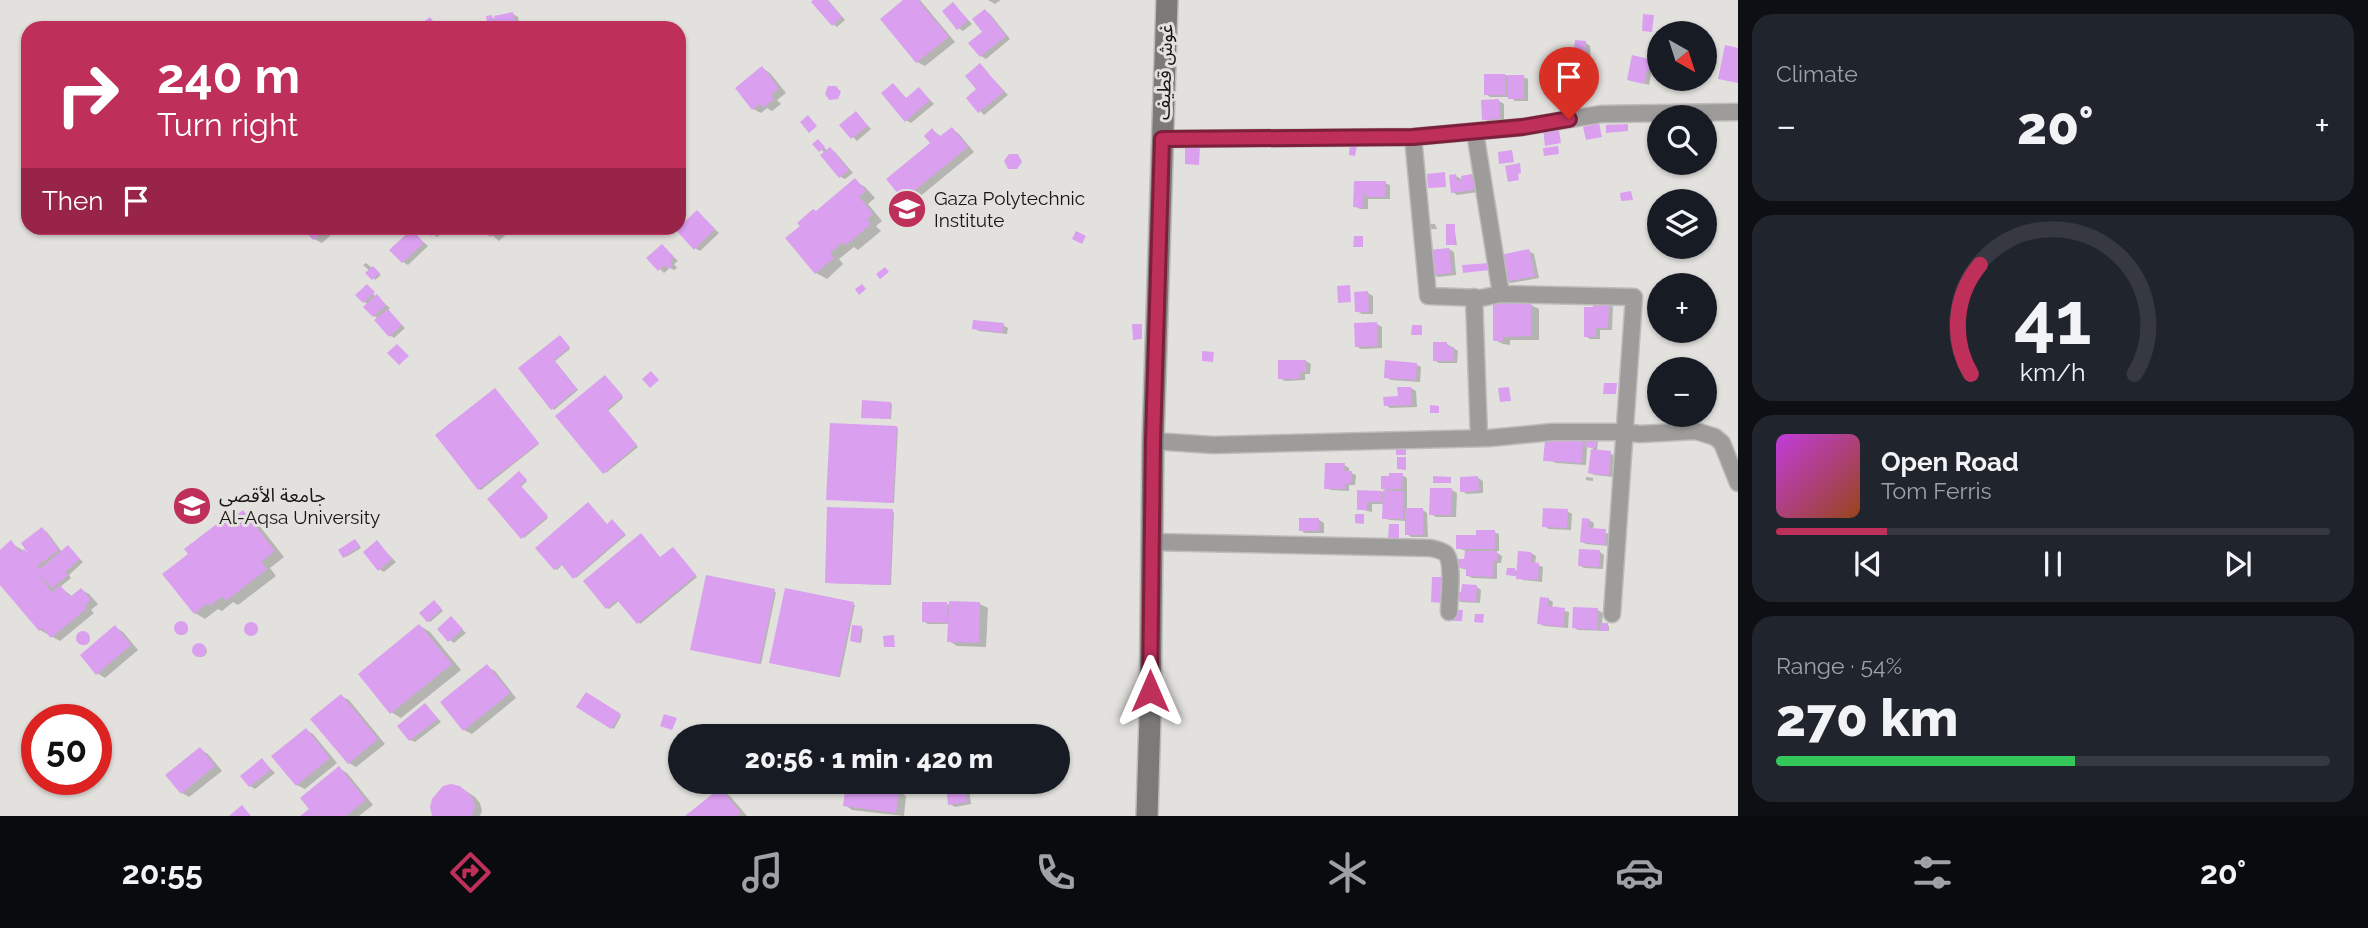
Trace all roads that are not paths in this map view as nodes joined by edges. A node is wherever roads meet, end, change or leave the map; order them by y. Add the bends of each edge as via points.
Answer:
1 (1167, 0) edge
2 (1738, 112) edge
3 (1475, 132) junction
4 (1413, 137) junction
5 (1162, 139) junction
6 (1500, 294) junction
7 (1474, 297) junction
8 (1625, 432) junction
9 (1479, 437) junction
10 (1153, 441) junction
11 (1738, 484) edge
12 (1151, 542) junction
13 (1449, 612) dead end
14 (1612, 614) dead end
15 (1147, 816) edge

1 - 5 main road, غوش قطيف
2 - 3 street via 1601,114
3 - 4 street
3 - 6 street
4 - 5 street
4 - 7 street via 1428,296
5 - 10 main road, غوش قطيف
6 - 7 street
6 - 8 street via 1633,297
7 - 9 street
8 - 9 street
8 - 11 street via 1696,431 1716,437
8 - 14 street
9 - 10 street via 1213,445
10 - 12 main road, غوش قطيف
12 - 13 street via 1430,548 1448,556
12 - 15 main road, غوش قطيف

